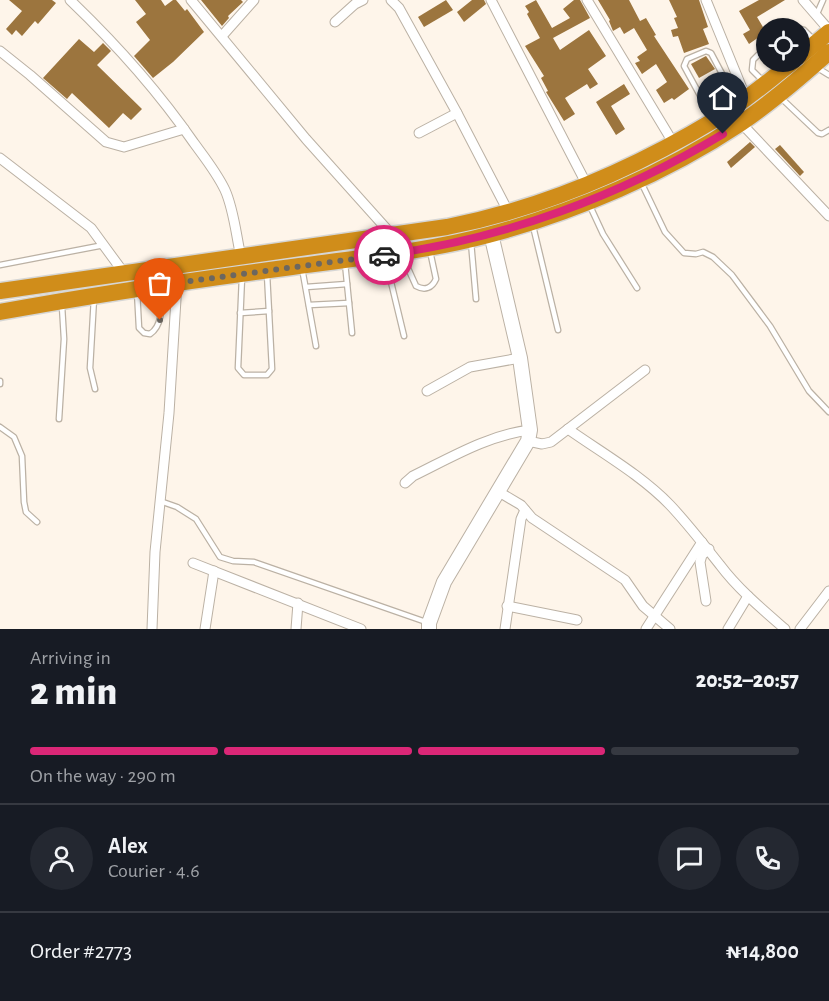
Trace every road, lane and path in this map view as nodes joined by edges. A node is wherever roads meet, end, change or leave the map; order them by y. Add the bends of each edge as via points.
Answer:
1 (70, 0) edge
2 (191, 0) edge
3 (254, 0) edge
4 (363, 0) edge
5 (391, 0) edge
6 (491, 0) edge
7 (587, 0) edge
8 (706, 0) edge
9 (803, 0) edge
10 (823, 0) edge
11 (816, 16) junction
12 (335, 22) dead end
13 (810, 32) edge
14 (222, 36) junction
15 (826, 39) edge
16 (0, 51) edge
17 (756, 57) edge
18 (810, 57) edge
19 (810, 63) edge
20 (780, 72) edge
21 (797, 72) edge
22 (829, 75) edge
23 (766, 83) junction
24 (728, 85) junction
25 (778, 95) junction
26 (743, 100) junction
27 (702, 101) junction
28 (458, 113) junction
29 (714, 120) junction
30 (741, 123) junction
31 (184, 129) junction
32 (829, 129) edge
33 (419, 133) dead end
34 (674, 144) junction
35 (0, 158) edge
36 (639, 179) junction
37 (588, 193) junction
38 (509, 213) junction
39 (829, 216) edge
40 (531, 221) junction
41 (491, 234) junction
42 (392, 235) junction
43 (471, 239) junction
44 (104, 245) junction
45 (429, 247) junction
46 (393, 254) junction
47 (345, 260) junction
48 (0, 265) edge
49 (241, 266) junction
50 (302, 266) junction
51 (266, 271) junction
52 (124, 273) junction
53 (169, 284) junction
54 (347, 284) junction
55 (306, 287) junction
56 (637, 288) dead end
57 (137, 289) junction
58 (0, 291) edge
59 (94, 295) junction
60 (476, 299) dead end
61 (62, 300) junction
62 (349, 303) junction
63 (309, 305) junction
64 (268, 311) junction
65 (0, 312) edge
66 (240, 313) junction
67 (558, 330) dead end
68 (351, 333) dead end
69 (404, 336) dead end
70 (316, 346) dead end
71 (520, 358) junction
72 (645, 370) dead end
73 (95, 389) dead end
74 (427, 391) dead end
75 (829, 412) edge
76 (59, 420) dead end
77 (0, 427) edge
78 (568, 429) junction
79 (529, 435) junction
80 (405, 483) dead end
81 (499, 492) junction
82 (160, 501) junction
83 (525, 510) junction
84 (37, 522) dead end
85 (705, 545) junction
86 (194, 563) dead end
87 (214, 571) junction
88 (829, 591) edge
89 (748, 596) junction
90 (706, 601) dead end
91 (298, 603) junction
92 (507, 606) junction
93 (654, 617) junction
94 (577, 620) dead end
95 (429, 626) edge
96 (152, 629) edge
97 (206, 629) edge
98 (296, 629) edge
99 (361, 629) edge
100 (505, 629) edge
101 (646, 629) edge
102 (670, 629) edge
103 (728, 629) edge
104 (785, 629) edge
105 (800, 629) edge

1 - 31 street via 109,38
2 - 14 street
3 - 14 street
4 - 12 street
5 - 28 street
6 - 37 street
7 - 34 street
8 - 26 street
9 - 11 street
10 - 11 lane
11 - 15 street
13 - 15 lane
14 - 42 street via 306,139
15 - 18 highway
16 - 31 street via 106,142 124,147
17 - 23 lane via 753,70
19 - 22 lane
20 - 23 highway
21 - 25 highway
23 - 26 highway
24 - 26 lane
24 - 27 lane
24 - 27 lane via 711,53 706,51 687,59 684,66
25 - 30 highway
25 - 32 lane via 818,132
26 - 29 highway
27 - 29 lane
28 - 33 street
28 - 38 street
29 - 34 highway
30 - 36 highway
30 - 39 street
31 - 49 street via 225,189
34 - 37 highway
35 - 44 street via 92,228
36 - 37 highway
36 - 75 lane via 665,232 684,253 703,252 732,275 770,326 809,391
37 - 38 highway
37 - 40 highway
37 - 56 lane via 603,234
38 - 42 highway
40 - 41 highway
40 - 67 lane
41 - 43 highway
41 - 71 street
42 - 49 highway
43 - 45 highway
43 - 60 lane
44 - 48 lane
44 - 52 street
45 - 46 highway
45 - 46 lane via 436,279 426,288 416,286
46 - 47 highway
46 - 69 lane
47 - 50 highway
47 - 54 lane
49 - 51 highway
49 - 52 highway
49 - 53 highway
49 - 66 lane
50 - 51 highway
50 - 55 lane
51 - 64 lane
52 - 58 highway
53 - 57 highway
53 - 57 lane via 160,320 150,334 139,328
53 - 82 street via 169,412
54 - 55 lane
54 - 62 lane
55 - 63 lane
57 - 59 highway
59 - 61 highway
59 - 73 lane via 90,368
61 - 65 highway
61 - 76 lane
62 - 63 lane
62 - 68 lane
63 - 70 lane
64 - 66 lane
64 - 66 lane via 272,369 267,375 244,375 238,368
71 - 74 street via 470,367
71 - 79 street
72 - 78 street
77 - 84 lane via 14,437 22,456 26,512
78 - 79 street via 542,444
78 - 85 street via 642,480
79 - 80 street via 511,432 471,447
79 - 81 street
81 - 83 street
81 - 95 street via 444,582
82 - 95 lane via 196,519 220,557 254,562
82 - 96 street
83 - 92 street
83 - 93 street via 626,579
85 - 89 street
85 - 90 street via 700,562
85 - 93 street
86 - 87 street
87 - 91 street
87 - 97 street
88 - 105 street
89 - 103 street
89 - 104 street
91 - 98 street
91 - 99 street
92 - 94 street
92 - 100 street
93 - 101 street
93 - 102 street

